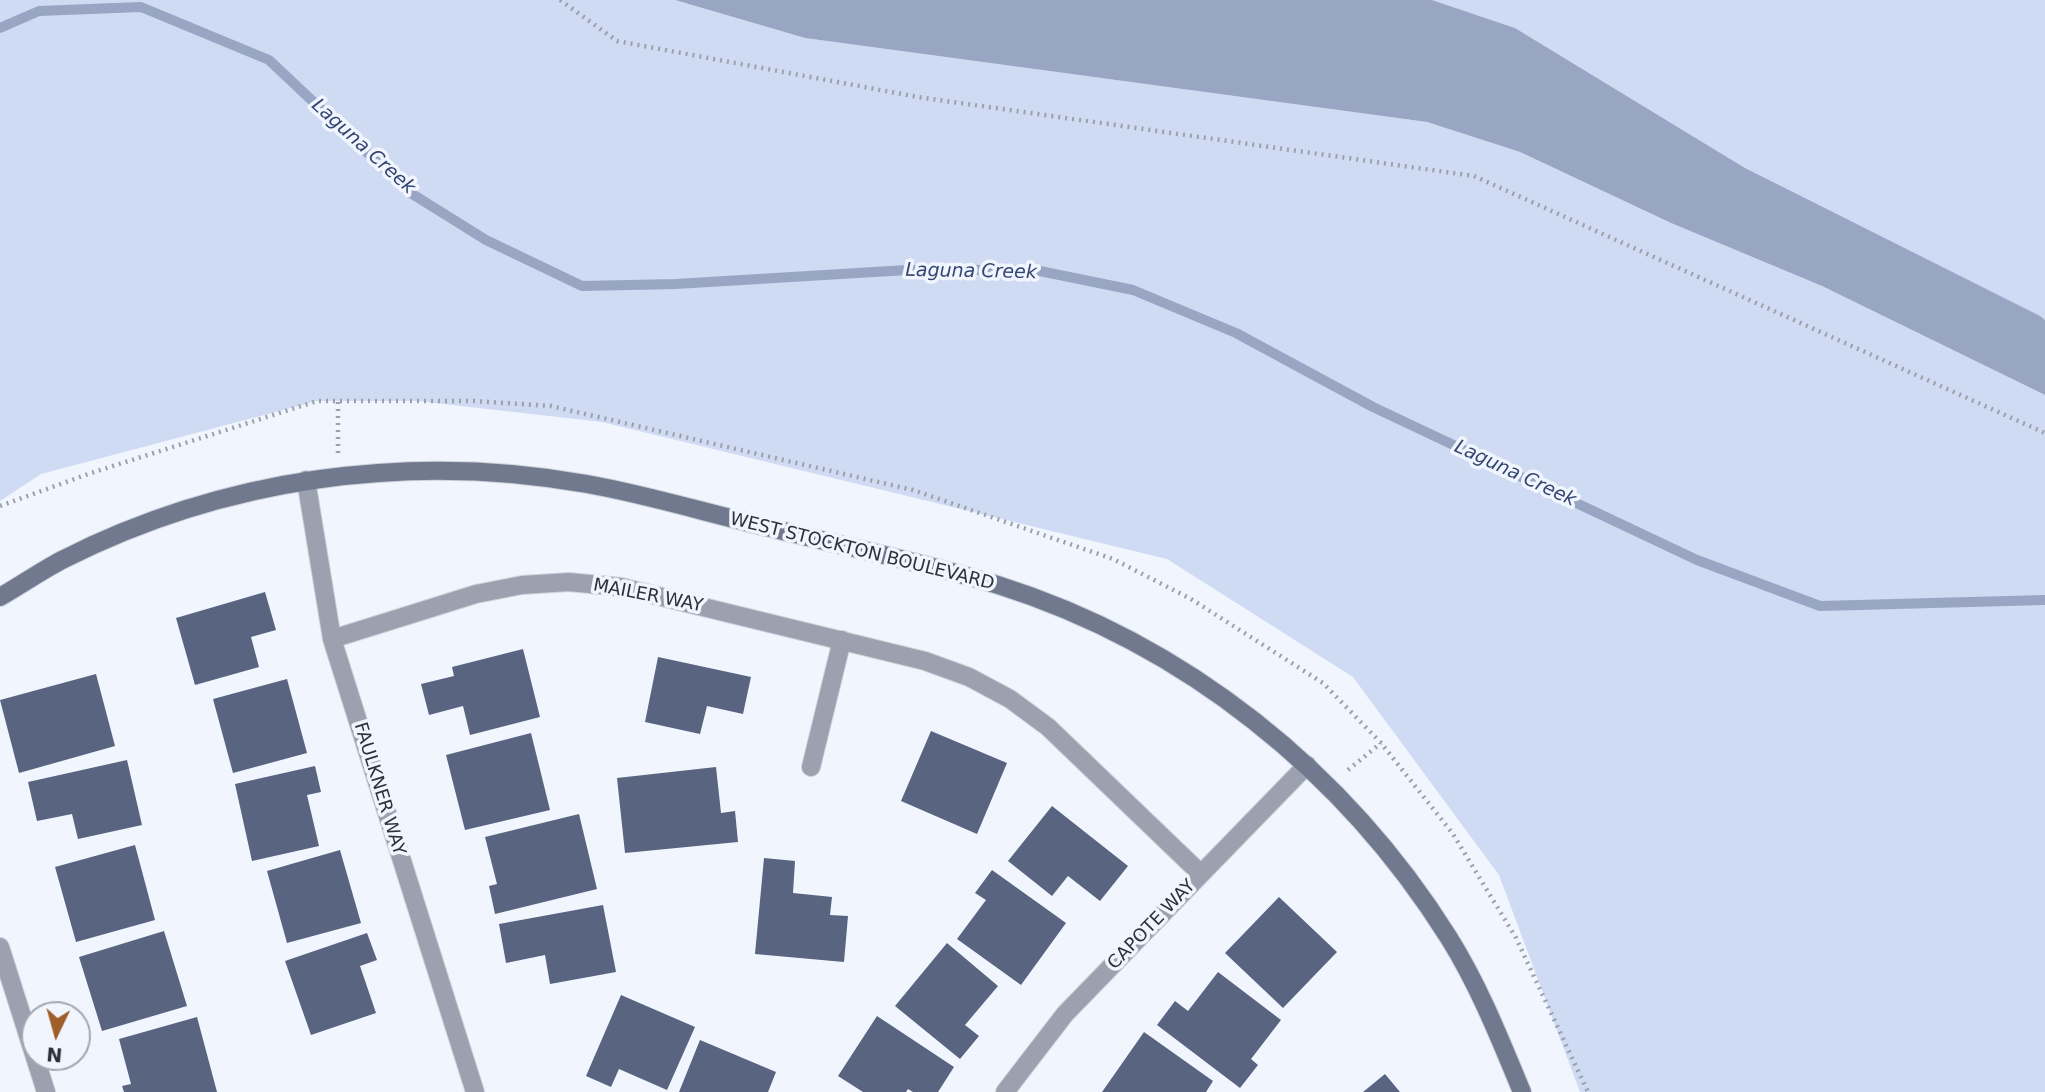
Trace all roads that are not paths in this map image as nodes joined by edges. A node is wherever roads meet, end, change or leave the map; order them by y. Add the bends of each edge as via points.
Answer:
1 (306, 480) junction
2 (0, 597) edge
3 (332, 639) junction
4 (842, 640) junction
5 (1307, 765) junction
6 (811, 767) dead end
7 (1201, 874) junction
8 (0, 947) edge
9 (46, 1092) edge
10 (475, 1092) edge
11 (1005, 1092) edge
12 (1522, 1092) edge

1 - 2 street, WEST STOCKTON BOULEVARD via 221,499 140,526 62,560
1 - 3 street, FAULKNER WAY
1 - 5 street, WEST STOCKTON BOULEVARD via 390,471 489,471 588,484 1000,586 1080,616 1157,654 1240,709
3 - 4 street, MAILER WAY via 476,594 522,584 569,582 621,587
3 - 10 street, FAULKNER WAY
4 - 6 street
4 - 7 street, MAILER WAY via 925,661 1010,699 1048,727
5 - 7 street, CAPOTE WAY
5 - 12 street, WEST STOCKTON BOULEVARD via 1401,869 1450,940 1490,1015
7 - 11 street, CAPOTE WAY via 1065,1014
8 - 9 street

